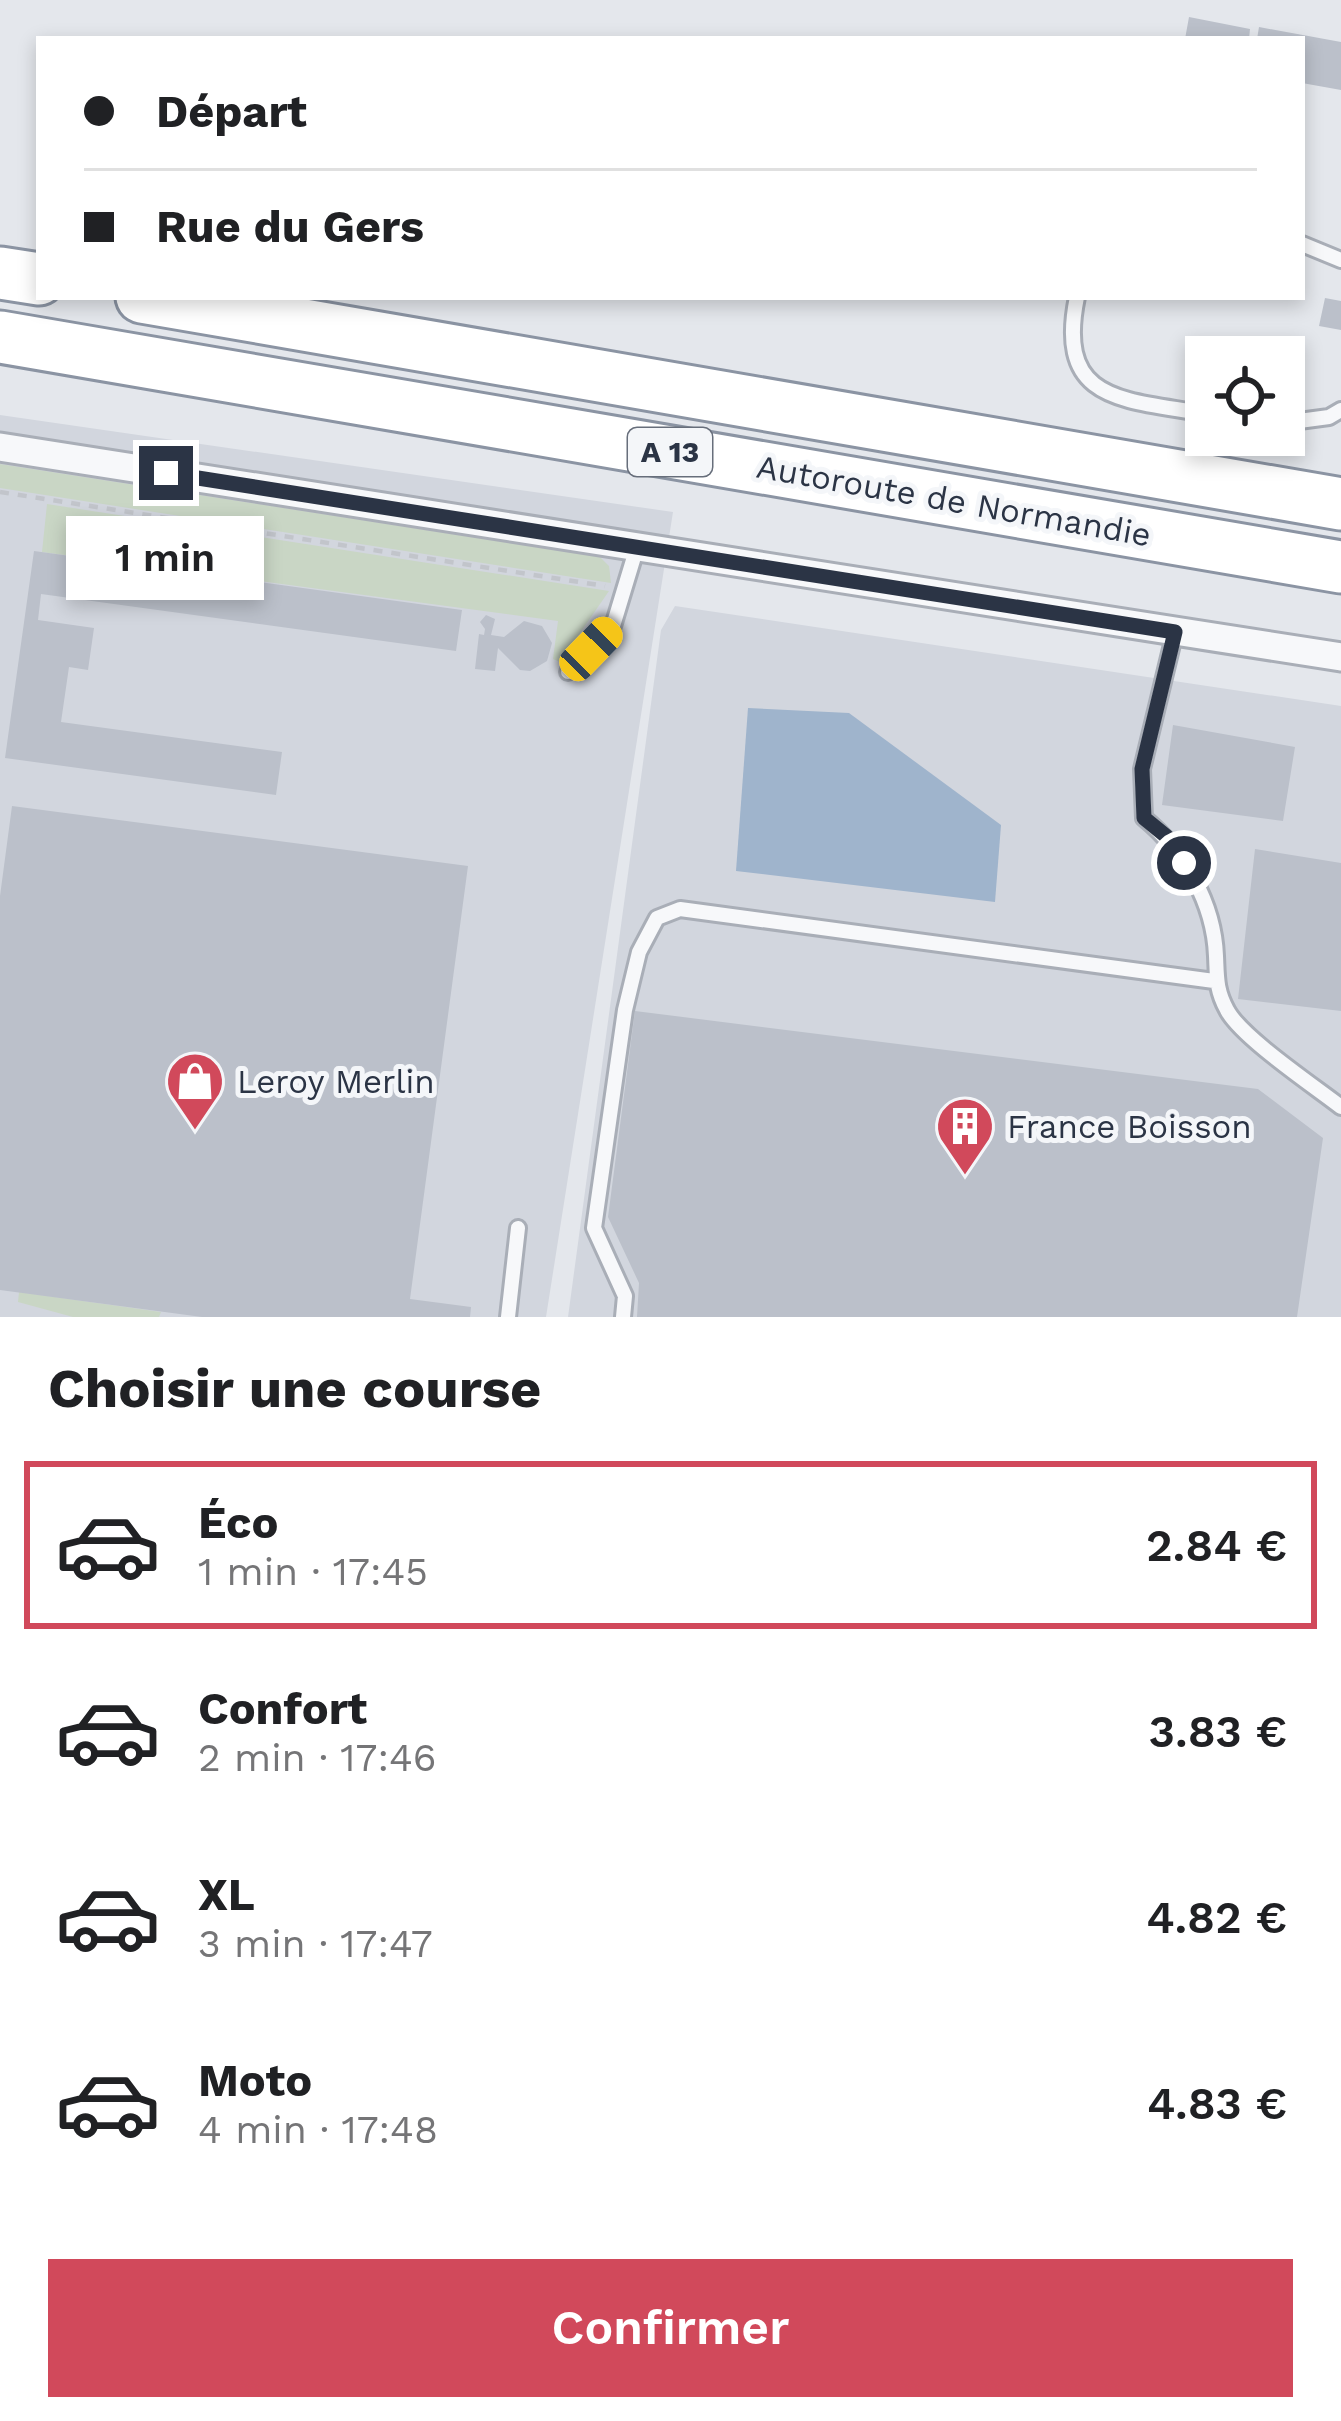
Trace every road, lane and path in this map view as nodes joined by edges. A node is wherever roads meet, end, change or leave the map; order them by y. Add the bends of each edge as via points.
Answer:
1 (1305, 245) edge
2 (1341, 260) edge
3 (0, 273) edge
4 (36, 279) edge
5 (159, 300) edge
6 (1076, 300) edge
7 (0, 337) edge
8 (1185, 410) edge
9 (1341, 410) edge
10 (1305, 420) edge
11 (0, 447) edge
12 (0, 492) edge
13 (1341, 504) edge
14 (637, 547) junction
15 (1341, 566) edge
16 (627, 590) junction
17 (1175, 632) junction
18 (1341, 657) edge
19 (568, 672) dead end
20 (1214, 982) junction
21 (1341, 1107) edge
22 (518, 1228) dead end
23 (508, 1317) edge
24 (622, 1317) edge

1 - 2 lane
3 - 4 highway
5 - 13 highway, Autoroute de Normandie / A 13
6 - 8 lane via 1076,366 1108,396
7 - 15 highway, Autoroute de Normandie / A 13
9 - 10 lane
11 - 14 street
12 - 16 path
14 - 16 lane
14 - 17 street
16 - 19 lane via 613,626
17 - 18 street
17 - 20 lane via 1142,769 1144,818 1166,836 1201,890
20 - 21 lane via 1229,1015
20 - 24 lane via 680,909 657,918 625,1010 594,1228 625,1296
22 - 23 lane

